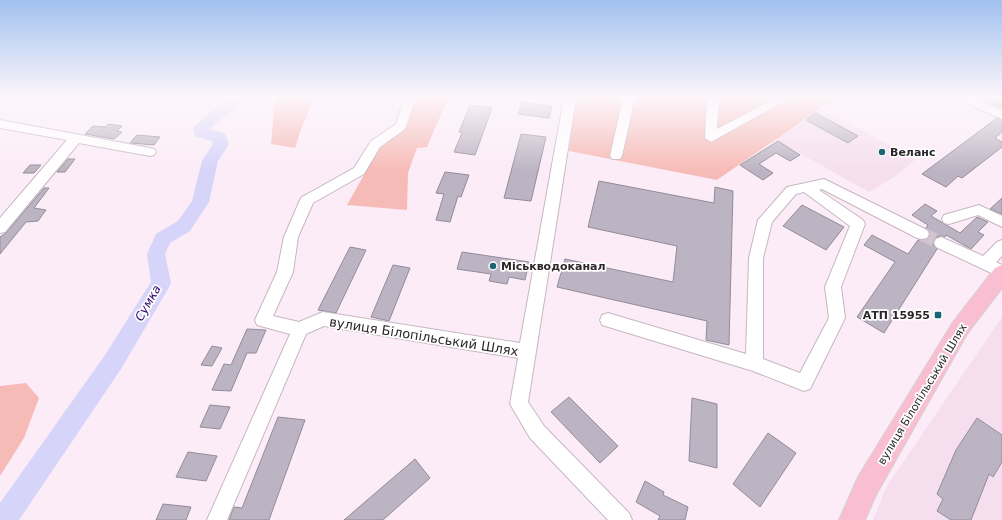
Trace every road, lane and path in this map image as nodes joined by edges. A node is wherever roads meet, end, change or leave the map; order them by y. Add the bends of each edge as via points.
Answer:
1 (402, 122) edge
2 (566, 122) edge
3 (624, 122) edge
4 (711, 122) edge
5 (740, 122) edge
6 (0, 124) edge
7 (76, 138) junction
8 (150, 152) dead end
9 (616, 156) dead end
10 (806, 187) junction
11 (949, 219) dead end
12 (1002, 222) edge
13 (0, 228) edge
14 (922, 234) tunnel mouth
15 (941, 243) tunnel mouth
16 (1002, 246) edge
17 (996, 270) edge
18 (608, 320) dead end
19 (300, 329) junction
20 (527, 352) junction
21 (754, 364) junction
22 (217, 520) edge
23 (622, 520) edge
24 (852, 520) edge

1 - 19 street via 401,126 375,144 360,171 307,200 291,237 285,272 262,320
2 - 20 street
3 - 9 street
4 - 5 street via 711,138
6 - 7 street
7 - 8 street
7 - 13 street
10 - 14 street via 824,184
10 - 21 street via 792,190 765,220 756,258
10 - 21 street via 858,224 832,288 837,318 804,383
11 - 12 street via 979,210
15 - 17 street
16 - 17 street
17 - 24 main road, вулиця Білопільський Шлях via 868,486
18 - 21 street
19 - 20 street, вулиця Білопільський Шлях via 323,319
19 - 22 street
20 - 23 street, вулиця Білопільський Шлях via 519,404 537,432

